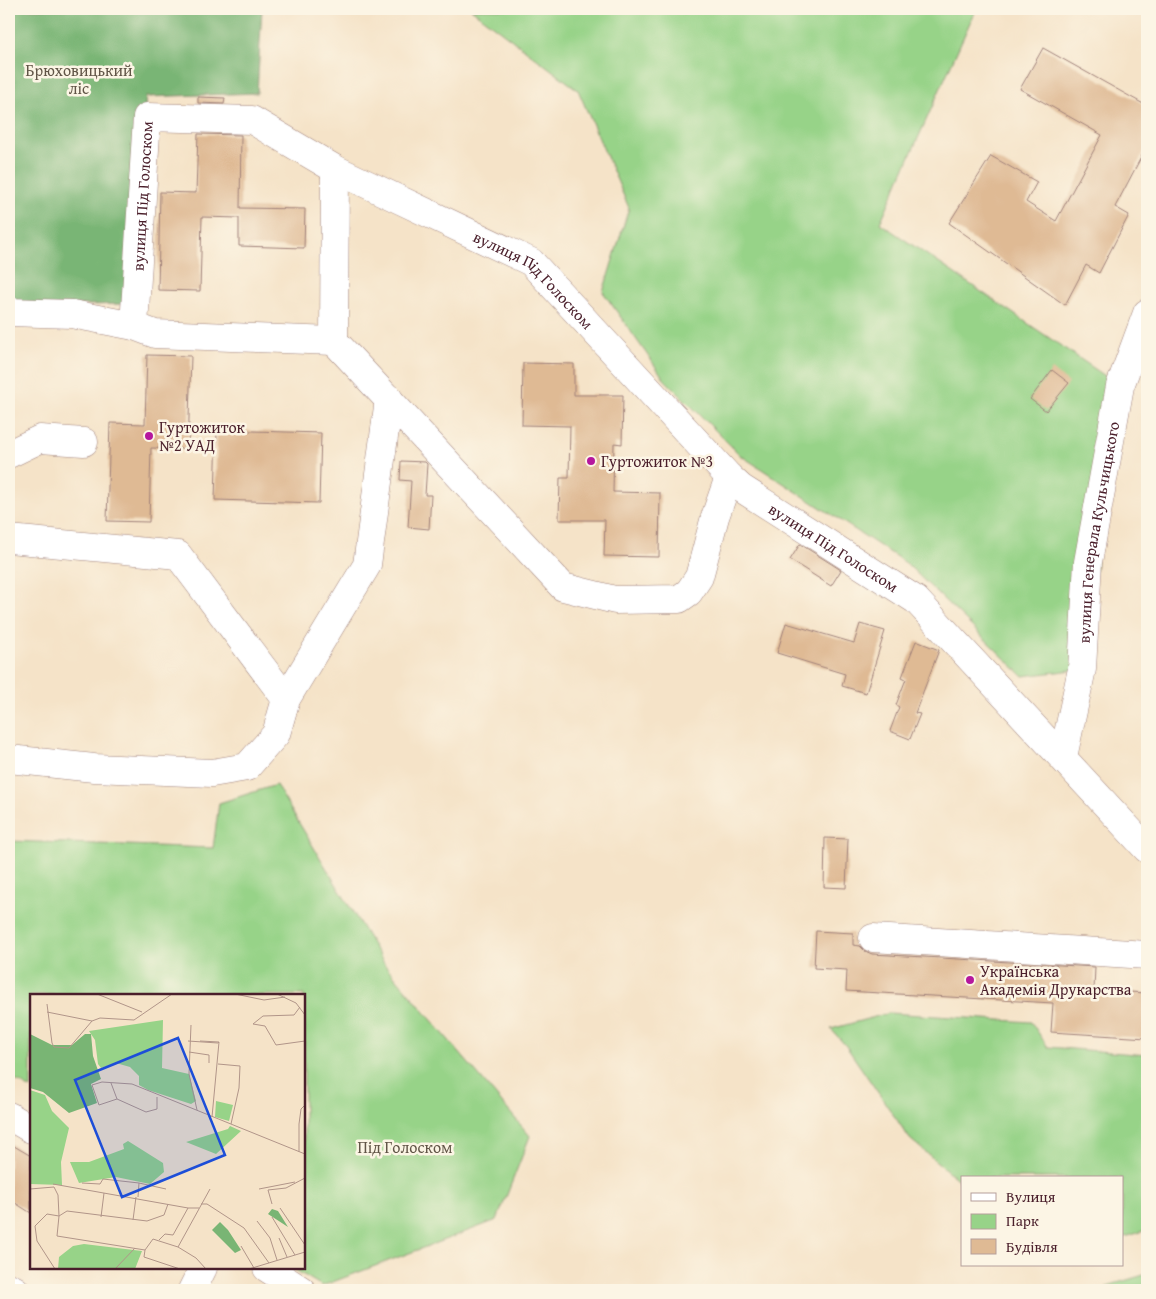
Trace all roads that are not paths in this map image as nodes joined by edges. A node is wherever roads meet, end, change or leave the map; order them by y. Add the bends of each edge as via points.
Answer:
1 (335, 169) junction
2 (9, 312) edge
3 (1147, 314) edge
4 (134, 326) junction
5 (334, 341) junction
6 (389, 399) junction
7 (84, 442) dead end
8 (9, 454) edge
9 (729, 477) junction
10 (9, 540) edge
11 (286, 699) junction
12 (1063, 757) junction
13 (9, 759) edge
14 (1147, 849) edge
15 (873, 938) dead end
16 (1147, 955) edge
17 (9, 1116) edge
18 (30, 1128) edge
19 (202, 1269) edge
20 (269, 1269) edge
21 (9, 1287) edge
22 (15, 1290) edge
23 (192, 1290) edge
24 (301, 1290) edge

1 - 4 street, вулиця Під Голоском via 252,120 147,117
1 - 5 street
1 - 9 street, вулиця Під Голоском via 530,262
2 - 4 street via 72,314
3 - 12 street, вулиця Генерала Кульчицького via 1118,396 1088,562 1082,669
4 - 5 street via 155,334
5 - 6 street
6 - 9 street via 563,587 614,600 679,599 689,592 699,577
6 - 11 street via 367,565
7 - 8 street via 40,439
9 - 12 street, вулиця Під Голоском via 741,488 916,600
10 - 11 street via 178,555
11 - 13 street via 276,734 247,767 212,773 94,768
12 - 14 street, вулиця Під Голоском
15 - 16 street
17 - 18 street
19 - 23 street
20 - 24 street
21 - 22 street

